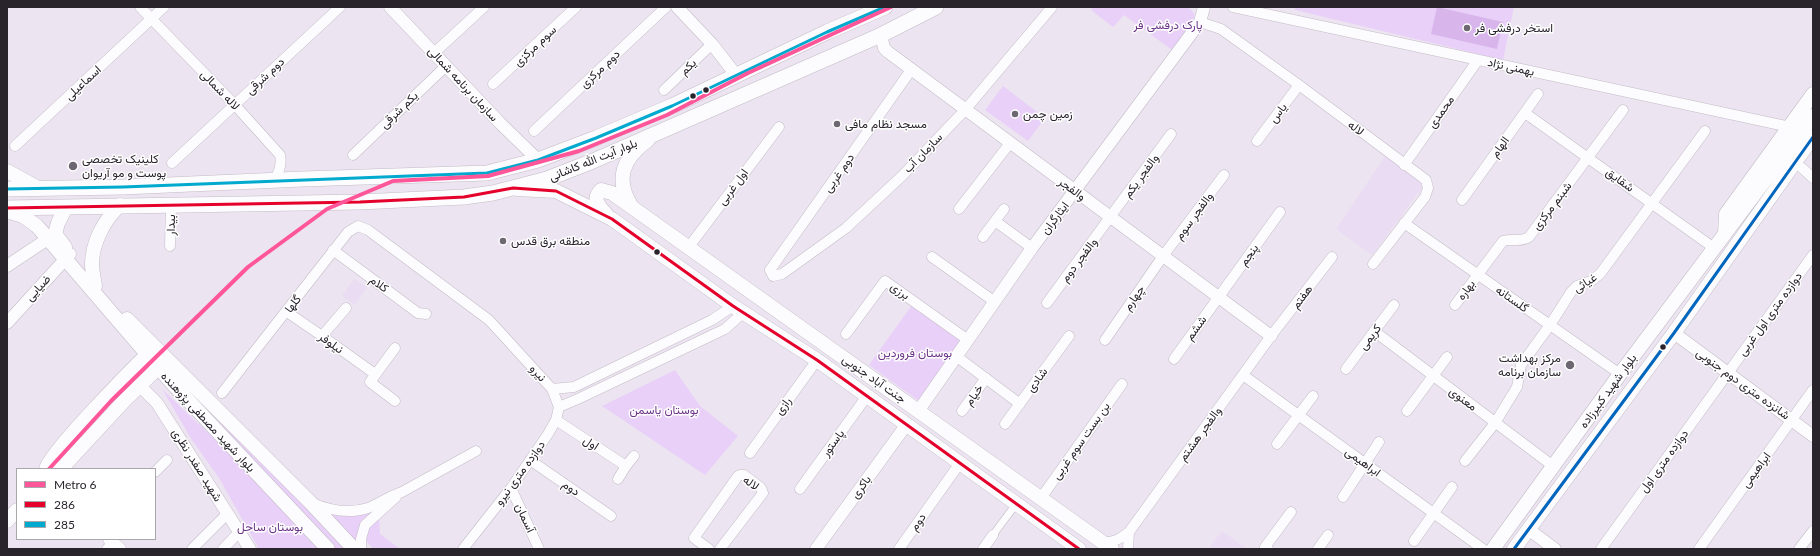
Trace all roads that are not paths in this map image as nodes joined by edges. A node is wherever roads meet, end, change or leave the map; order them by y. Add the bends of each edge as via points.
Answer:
1 (140, 7) edge
2 (164, 7) edge
3 (340, 7) edge
4 (391, 7) edge
5 (484, 7) edge
6 (576, 7) edge
7 (666, 7) edge
8 (677, 7) edge
9 (885, 7) edge
10 (936, 7) edge
11 (1052, 7) edge
12 (1204, 7) edge
13 (1233, 7) edge
14 (151, 19) junction
15 (1200, 22) junction
16 (881, 35) junction
17 (712, 44) junction
18 (434, 53) junction
19 (1478, 60) junction
20 (446, 66) junction
21 (911, 70) junction
22 (736, 75) junction
23 (493, 84) dead end
24 (1299, 85) junction
25 (664, 90) dead end
26 (1538, 94) dead end
27 (1813, 94) edge
28 (234, 104) junction
29 (965, 110) junction
30 (1623, 110) dead end
31 (1526, 113) junction
32 (1813, 116) edge
33 (673, 127) junction
34 (779, 127) dead end
35 (1790, 127) junction
36 (534, 131) dead end
37 (1705, 132) dead end
38 (1172, 134) dead end
39 (1813, 137) edge
40 (1257, 141) dead end
41 (1010, 143) junction
42 (15, 146) dead end
43 (1813, 154) edge
44 (353, 155) dead end
45 (1589, 158) junction
46 (538, 160) junction
47 (172, 162) dead end
48 (1404, 165) junction
49 (1802, 168) junction
50 (7, 171) edge
51 (1224, 175) dead end
52 (361, 177) junction
53 (1813, 178) edge
54 (303, 179) junction
55 (274, 181) junction
56 (38, 188) junction
57 (513, 188) junction
58 (7, 189) edge
59 (1075, 191) junction
60 (1760, 198) junction
61 (1462, 200) dead end
62 (360, 202) junction
63 (305, 203) junction
64 (1652, 203) junction
65 (120, 205) junction
66 (171, 205) junction
67 (66, 207) junction
68 (7, 209) edge
69 (959, 209) dead end
70 (1004, 209) dead end
71 (634, 211) junction
72 (1280, 212) dead end
73 (1111, 218) junction
74 (612, 219) junction
75 (995, 221) junction
76 (1404, 223) junction
77 (368, 230) joint
78 (1725, 234) junction
79 (51, 236) junction
80 (983, 236) dead end
81 (1737, 244) junction
82 (170, 246) dead end
83 (688, 248) junction
84 (1032, 248) junction
85 (1714, 248) junction
86 (333, 250) junction
87 (1813, 255) edge
88 (1163, 256) junction
89 (67, 257) junction
90 (932, 257) dead end
91 (1332, 257) dead end
92 (1373, 264) dead end
93 (7, 266) edge
94 (1477, 275) junction
95 (773, 276) joint
96 (95, 286) junction
97 (1218, 297) junction
98 (995, 302) junction
99 (1047, 302) dead end
100 (1394, 305) dead end
101 (1455, 305) dead end
102 (346, 308) dead end
103 (738, 309) junction
104 (287, 312) junction
105 (426, 314) dead end
106 (7, 323) edge
107 (1550, 326) junction
108 (1374, 331) junction
109 (1674, 333) junction
110 (846, 334) dead end
111 (322, 336) junction
112 (1069, 336) dead end
113 (1271, 336) junction
114 (968, 340) junction
115 (1105, 340) dead end
116 (395, 348) dead end
117 (151, 351) junction
118 (956, 356) junction
119 (1447, 357) dead end
120 (636, 358) junction
121 (1174, 359) dead end
122 (817, 360) junction
123 (162, 363) junction
124 (642, 369) junction
125 (1346, 369) dead end
126 (1728, 373) junction
127 (375, 374) junction
128 (1620, 374) junction
129 (1243, 375) junction
130 (1433, 376) junction
131 (986, 378) junction
132 (1122, 384) dead end
133 (138, 387) junction
134 (552, 389) junction
135 (1813, 390) edge
136 (222, 393) dead end
137 (867, 396) junction
138 (1313, 396) dead end
139 (395, 401) dead end
140 (1020, 404) junction
141 (559, 407) junction
142 (919, 410) junction
143 (962, 411) dead end
144 (1407, 411) dead end
145 (1299, 415) junction
146 (556, 420) junction
147 (1792, 420) junction
148 (1495, 423) junction
149 (907, 424) junction
150 (1005, 424) dead end
151 (1813, 436) edge
152 (1379, 442) dead end
153 (1277, 444) dead end
154 (476, 451) dead end
155 (750, 452) dead end
156 (634, 456) dead end
157 (167, 460) dead end
158 (530, 460) junction
159 (1466, 461) dead end
160 (960, 463) junction
161 (1365, 464) junction
162 (626, 466) junction
163 (1553, 466) junction
164 (46, 468) edge
165 (62, 468) edge
166 (156, 471) edge
167 (618, 479) dead end
168 (1452, 487) dead end
169 (511, 488) junction
170 (800, 489) dead end
171 (402, 492) junction
172 (1343, 497) dead end
173 (1041, 498) junction
174 (310, 502) junction
175 (1016, 504) junction
176 (16, 511) edge
177 (1292, 512) dead end
178 (1433, 513) junction
179 (227, 514) junction
180 (611, 516) dead end
181 (7, 521) edge
182 (1528, 529) junction
183 (1813, 530) edge
184 (239, 532) junction
185 (1129, 532) junction
186 (1328, 535) dead end
187 (992, 536) joint
188 (1414, 541) dead end
189 (1107, 546) edge
190 (1071, 547) edge
191 (1266, 548) edge
192 (192, 549) edge
193 (223, 549) edge
194 (250, 549) edge
195 (328, 549) edge
196 (354, 549) edge
197 (361, 549) edge
198 (463, 549) edge
199 (539, 549) edge
200 (709, 549) edge
201 (720, 549) edge
202 (816, 549) edge
203 (899, 549) edge
204 (983, 549) edge
205 (1128, 549) edge
206 (1318, 549) edge
207 (1483, 549) edge
208 (1493, 549) edge
209 (1514, 549) edge
210 (1555, 549) edge
211 (1601, 549) edge
212 (1699, 549) edge
213 (1799, 549) edge

1 - 14 street, لاله شمالی
2 - 14 street, اسماعیلی
3 - 28 street, دوم شرقی
4 - 18 street, سازمان برنامه شمالی
5 - 18 street
6 - 23 street, سوم مرکزی
7 - 36 street, دوم مرکزی
8 - 17 street
9 - 22 main road, بلوار آیت الله کاشانی
10 - 16 main road, بلوار آیت الله کاشانی
11 - 29 street, سازمان آب
12 - 15 street, ایثارگران
13 - 19 street, بهمنی نژاد
14 - 28 street, لاله شمالی
14 - 42 street, اسماعیلی
15 - 24 street, لاله via 1221,29
15 - 59 street, ایثارگران
16 - 21 street, والفجر via 884,48
16 - 33 main road, بلوار آیت الله کاشانی
17 - 22 street
17 - 25 street, یکم
18 - 20 street, سازمان برنامه شمالی
19 - 35 street, بهمنی نژاد
19 - 48 street, محمدی
20 - 44 street, یکم شرقی
20 - 46 street, سازمان برنامه شمالی
21 - 29 street, والفجر
21 - 95 street, دوم غربی via 770,270
22 - 46 main road, بلوار آیت الله کاشانی via 672,106
24 - 40 street, یاس
24 - 48 street, لاله
26 - 31 street, الهام
27 - 35 main road
28 - 47 street, دوم شرقی
28 - 55 street, لاله شمالی via 280,155 280,171
29 - 41 street, والفجر
29 - 95 street, سازمان آب via 902,176 846,228 782,274
30 - 45 street, شبنم مرکزی
31 - 45 street, شقایق
31 - 61 street, الهام
32 - 60 main road, بلوار شهید کبیرزاده
33 - 57 main road, بلوار آیت الله کاشانی via 547,179
33 - 71 main road via 635,149 628,159 621,178
34 - 83 street, اول غربی
35 - 78 main road via 1726,214
37 - 64 street, غیاثی
38 - 73 street, والفجر یکم
39 - 60 main road, بلوار شهید کبیرزاده
41 - 59 street, والفجر
41 - 69 street
43 - 49 main road, بلوار شهید کبیرزاده
45 - 64 street, شقایق
45 - 94 street, شبنم مرکزی via 1529,237 1520,241 1503,240
46 - 52 main road, بلوار آیت الله کاشانی via 487,173
48 - 76 street, لاله via 1426,180 1428,188 1425,197
49 - 53 street
49 - 81 main road, بلوار شهید کبیرزاده via 1758,230
50 - 56 main road
51 - 88 street, والفجر سوم
52 - 54 main road, بلوار آیت الله کاشانی
52 - 62 main road via 350,182 348,187 349,193
54 - 55 main road, بلوار آیت الله کاشانی
54 - 63 main road via 317,190 312,199
55 - 56 main road, بلوار آیت الله کاشانی via 123,188
56 - 58 main road, بلوار آیت الله کاشانی
57 - 62 main road, بلوار آیت الله کاشانی via 464,197
57 - 74 main road via 556,191
59 - 73 street, والفجر
59 - 84 street, ایثارگران
60 - 78 main road, بلوار شهید کبیرزاده
60 - 81 main road, بلوار شهید کبیرزاده
62 - 63 main road, بلوار آیت الله کاشانی
63 - 66 main road, بلوار آیت الله کاشانی
64 - 85 street, شقایق
64 - 107 street, غیاثی via 1600,274 1571,292
65 - 66 main road, بلوار آیت الله کاشانی
65 - 67 main road, بلوار آیت الله کاشانی
65 - 96 main road via 104,225 96,244 92,264
66 - 82 street, بیدار
67 - 68 main road, بلوار آیت الله کاشانی
67 - 79 main road
68 - 79 main road, بلوار شهید مصطفی پژوهنده via 23,216
70 - 75 street
71 - 74 main road, جنت آباد جنوبی via 612,193 601,190 597,194 597,205
71 - 83 main road, جنت آباد جنوبی
72 - 97 street, پنجم
73 - 88 street, والفجر
73 - 99 street, والفجر دوم
74 - 103 main road, جنت آباد جنوبی
75 - 80 street
75 - 84 street
76 - 92 street, لاله
76 - 94 street, گلستانه
77 - 86 street, گلها via 358,226 348,232
77 - 134 street, نیرو via 489,320
78 - 85 main road, بلوار شهید کبیرزاده
79 - 89 main road, بلوار شهید مصطفی پژوهنده
79 - 93 street
81 - 109 main road, بلوار شهید کبیرزاده
83 - 142 main road, جنت آباد جنوبی
84 - 98 street, ایثارگران
85 - 128 main road, بلوار شهید کبیرزاده
86 - 104 street, گلها
86 - 105 street, کلام via 418,313
87 - 126 street, دوازده متری اول غربی
88 - 97 street, والفجر
88 - 115 street, چهارم
89 - 96 main road, بلوار شهید مصطفی پژوهنده
89 - 106 street, ضیایی
89 - 117 main road, بلوار شهید مصطفی پژوهنده
90 - 98 street
91 - 113 street, هفتم
94 - 101 street, بهاره
94 - 107 street, گلستانه
96 - 117 main road, بلوار شهید مصطفی پژوهنده
97 - 113 street, والفجر
97 - 121 street, ششم
98 - 114 street, ایثارگران
100 - 108 street, کریمی
102 - 111 street
103 - 120 street, نیرو
103 - 122 main road, جنت آباد جنوبی
103 - 124 street via 725,329
104 - 111 street, نیلوفر
104 - 136 street, گلها
107 - 128 street, گلستانه
107 - 148 street, غیاثی via 1521,365 1517,387
108 - 125 street, کریمی
108 - 130 street, معنوی
109 - 126 street, شانزده متری دوم جنوبی
109 - 182 main road, بلوار شهید کبیرزاده
110 - 114 street, برزی via 885,281
111 - 127 street, نیلوفر
112 - 140 street, شادی
113 - 129 street, والفجر هشتم
114 - 118 street, ایثارگران
116 - 127 street
117 - 123 main road, بلوار شهید مصطفی پژوهنده
117 - 164 main road via 63,445
118 - 131 street
118 - 142 street, ایثارگران
119 - 130 street
120 - 124 street
120 - 134 street, نیرو via 574,387
122 - 137 main road, جنت آباد جنوبی
122 - 155 street, رازی
123 - 133 main road
123 - 174 main road, بلوار شهید مصطفی پژوهنده
123 - 195 main road, بلوار شهید مصطفی پژوهنده via 206,421
124 - 141 street
126 - 147 street, شانزده متری دوم جنوبی
126 - 211 street, دوازده متری اول
127 - 139 street via 370,382
128 - 163 main road, بلوار شهید کبیرزاده
129 - 145 street, ابراهیمی
129 - 185 street, والفجر هشتم
130 - 144 street
130 - 148 street, معنوی
131 - 140 street
131 - 143 street, خیام
132 - 173 street, بن بست سوم غربی
133 - 165 main road
133 - 179 street, شهید صفدر نظری via 157,403
134 - 141 street
135 - 147 street, ابراهیمی
137 - 149 main road, جنت آباد جنوبی
137 - 170 street, پاستور
138 - 145 street
140 - 150 street, شادی
141 - 146 street, دوازده متری نیرو
142 - 173 main road, جنت آباد جنوبی
145 - 153 street
145 - 161 street, ابراهیمی
146 - 158 street, دوازده متری نیرو
146 - 162 street, اول
147 - 151 street, شانزده متری دوم جنوبی
147 - 212 street, ابراهیمی
148 - 159 street, غیاثی
148 - 163 street, معنوی
149 - 160 main road, جنت آباد جنوبی
149 - 202 street, باکری
152 - 161 street
154 - 171 street
156 - 162 street
157 - 166 street
158 - 169 street, دوازده متری نیرو
158 - 180 street, دوم
160 - 175 main road, جنت آباد جنوبی
160 - 203 street, دوم
161 - 172 street
161 - 178 street, ابراهیمی
162 - 167 street
163 - 208 main road, بلوار شهید کبیرزاده
168 - 178 street
169 - 198 street, دوازده متری نیرو
169 - 199 street, آسمان
171 - 174 street via 352,511 329,509
171 - 197 street via 365,525
173 - 189 main road, جنت آباد جنوبی
174 - 196 main road, بلوار شهید مصطفی پژوهنده
175 - 187 street
175 - 190 main road, جنت آباد جنوبی
176 - 181 main road
177 - 191 street
178 - 188 street
178 - 207 street, ابراهیمی
179 - 184 street, شهید صفدر نظری
179 - 192 street
182 - 209 main road, بلوار شهید کبیرزاده
182 - 210 street
183 - 213 street
184 - 193 street
184 - 194 street, شهید صفدر نظری
185 - 189 street
185 - 205 street
186 - 206 street
187 - 204 street
200 - 201 street, لاله via 694,538 738,476 744,475 761,488 763,493

